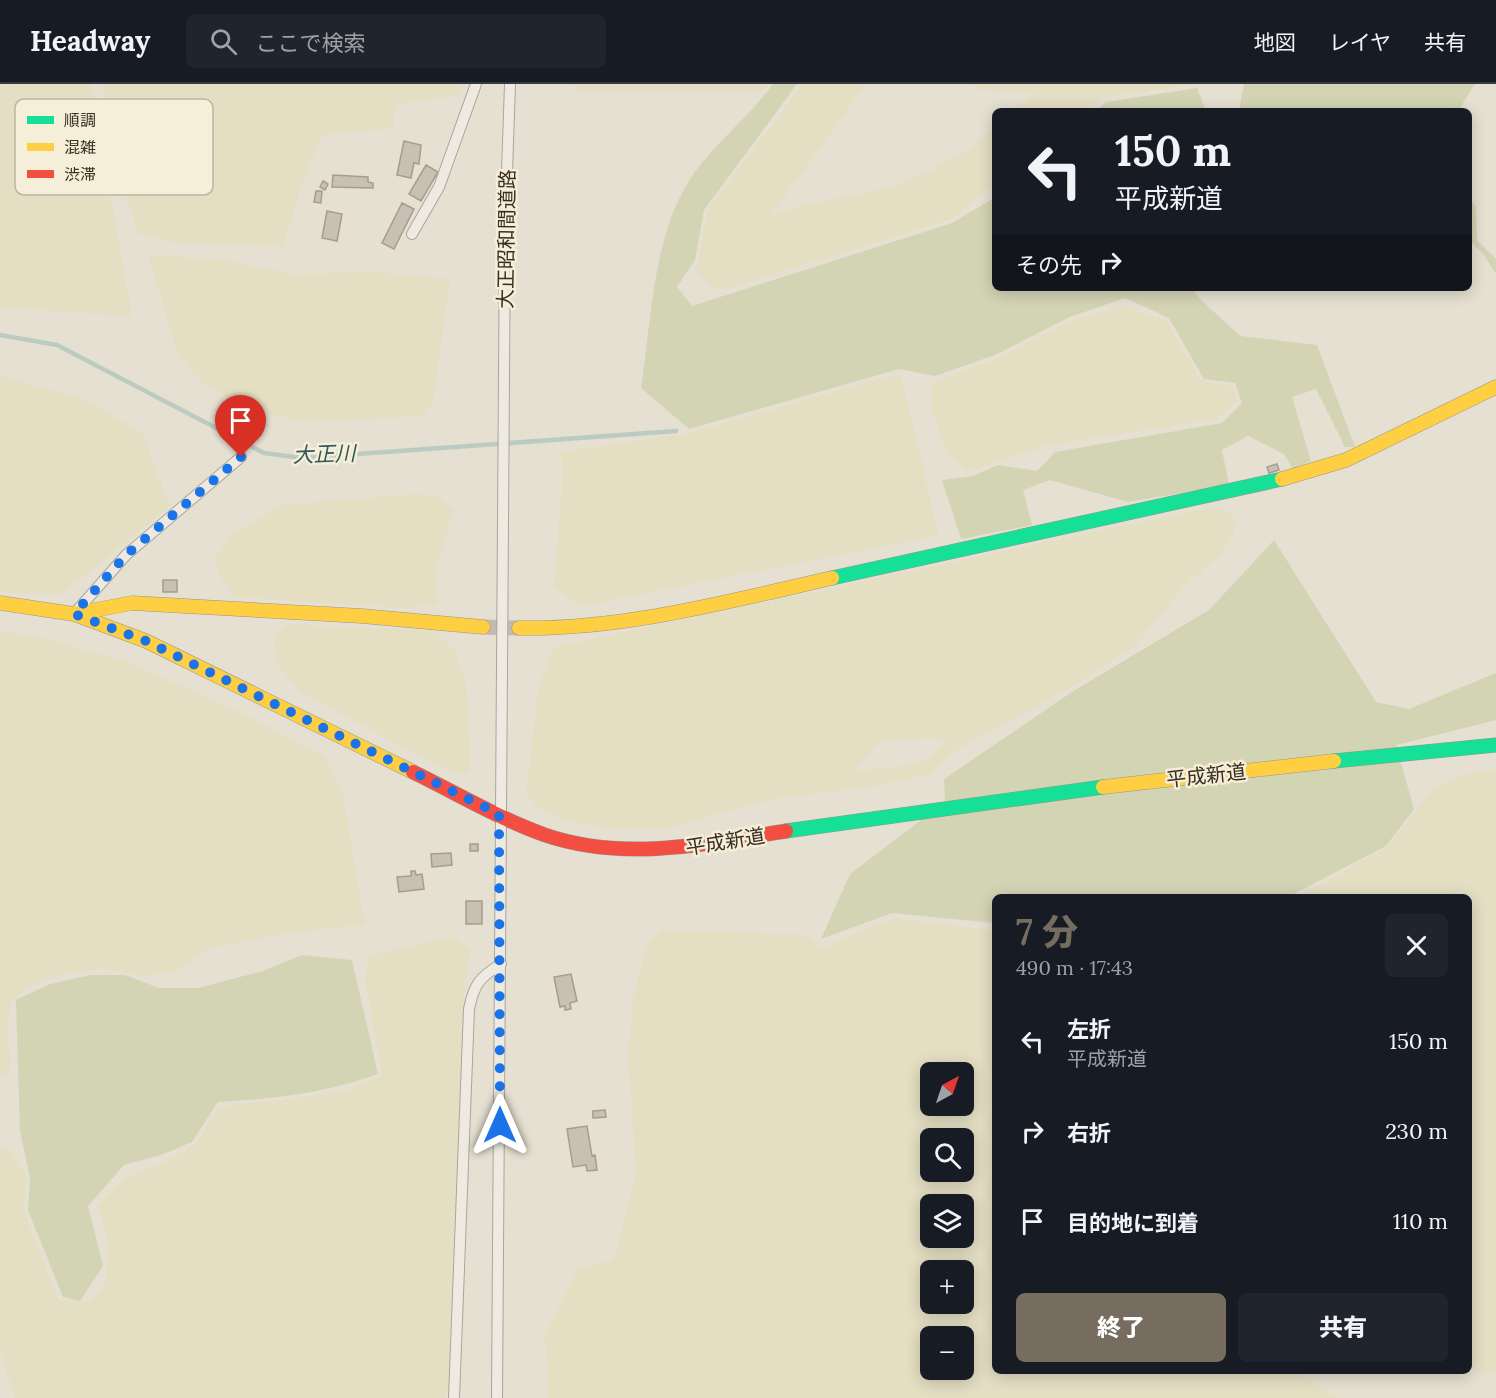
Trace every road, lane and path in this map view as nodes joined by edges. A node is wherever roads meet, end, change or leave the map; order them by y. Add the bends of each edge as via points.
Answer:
1 (476, 84) edge
2 (510, 84) edge
3 (412, 234) dead end
4 (1496, 387) edge
5 (241, 457) dead end
6 (0, 603) edge
7 (74, 614) junction
8 (483, 627) tunnel mouth
9 (519, 628) tunnel mouth
10 (1496, 745) edge
11 (499, 814) junction
12 (501, 964) junction
13 (454, 1398) edge
14 (497, 1398) edge

1 - 3 street via 439,187
2 - 11 street, 大正昭和間道路
4 - 9 street via 1346,460 1252,487 660,614 568,629
5 - 7 street via 126,555
6 - 7 street, 平成新道
7 - 8 street via 132,603
7 - 11 street, 平成新道 via 146,641
10 - 11 street, 平成新道 via 1192,776 650,850 597,847 546,835
11 - 12 street, 大正昭和間道路
12 - 13 street via 484,975 473,989 469,1008
12 - 14 street, 大正昭和間道路

